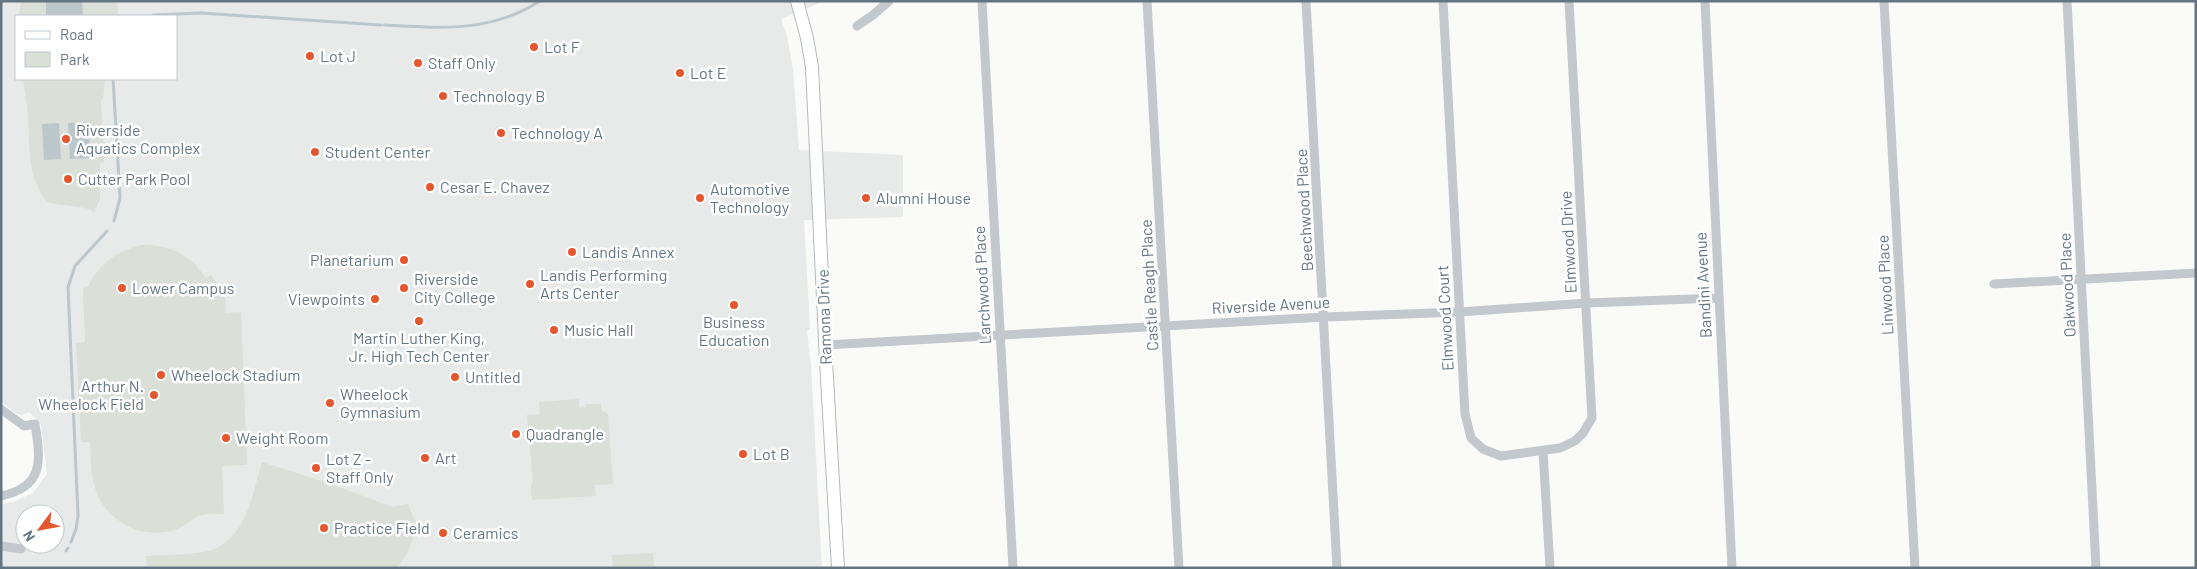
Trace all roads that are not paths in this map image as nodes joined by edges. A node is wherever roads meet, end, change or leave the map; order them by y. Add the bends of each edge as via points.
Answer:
1 (797, 1) edge
2 (889, 1) edge
3 (982, 1) edge
4 (1147, 1) edge
5 (1306, 1) edge
6 (1443, 1) edge
7 (1570, 1) edge
8 (1705, 1) edge
9 (1884, 1) edge
10 (2067, 1) edge
11 (857, 26) dead end
12 (2196, 273) edge
13 (2082, 279) junction
14 (1994, 284) dead end
15 (1718, 298) junction
16 (1587, 303) junction
17 (1460, 312) junction
18 (1325, 316) junction
19 (1167, 326) junction
20 (1000, 336) junction
21 (825, 345) junction
22 (1, 410) edge
23 (1543, 450) junction
24 (1, 496) edge
25 (1, 546) edge
26 (15, 548) edge
27 (838, 568) edge
28 (1013, 568) edge
29 (1179, 568) edge
30 (1337, 568) edge
31 (1550, 568) edge
32 (1732, 568) edge
33 (1915, 568) edge
34 (2096, 568) edge

1 - 21 street, Ramona Drive via 812,67
2 - 11 street
3 - 20 street, Larchwood Place
4 - 19 street, Castle Reagh Place
5 - 18 street, Beechwood Place
6 - 17 street, Elmwood Court
7 - 16 street, Elmwood Drive
8 - 15 street, Bandini Avenue
9 - 33 street, Linwood Place
10 - 13 street, Oakwood Place
12 - 13 street
13 - 14 street
13 - 34 street, Oakwood Place
15 - 16 street, Riverside Avenue
15 - 32 street, Bandini Avenue
16 - 17 street, Riverside Avenue
16 - 23 street, Elmwood Drive via 1592,418 1575,441 1560,448
17 - 18 street, Riverside Avenue
17 - 23 street, Elmwood Court via 1465,414 1471,438 1483,449 1501,456
18 - 19 street, Riverside Avenue
18 - 30 street, Beechwood Place
19 - 20 street, Riverside Avenue
19 - 29 street, Castle Reagh Place
20 - 21 street, Riverside Avenue
20 - 28 street, Larchwood Place
21 - 27 street, Ramona Drive
22 - 24 street via 24,426 35,424 38,449 36,474 26,488
23 - 31 street
25 - 26 street

